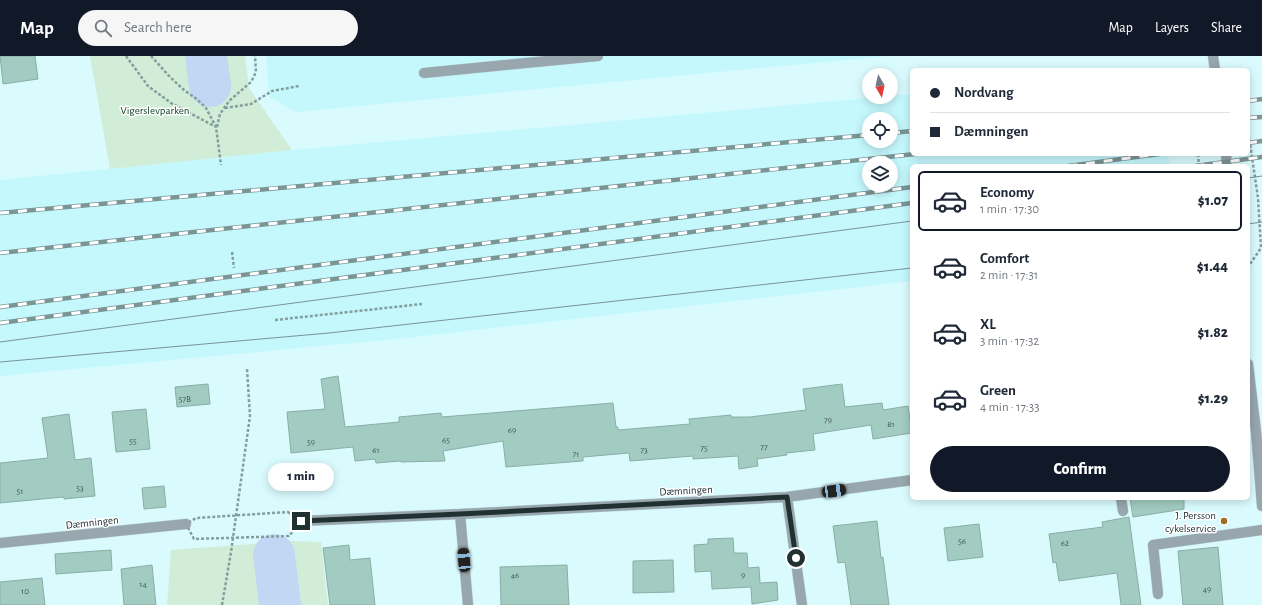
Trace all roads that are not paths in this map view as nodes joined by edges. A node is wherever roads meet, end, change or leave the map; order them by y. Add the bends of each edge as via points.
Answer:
1 (598, 56) edge
2 (1213, 56) edge
3 (1215, 68) edge
4 (424, 73) dead end
5 (1250, 383) edge
6 (1255, 431) edge
7 (910, 480) edge
8 (787, 497) junction
9 (1121, 500) edge
10 (1262, 506) edge
11 (1123, 511) dead end
12 (460, 514) junction
13 (301, 521) road end
14 (186, 524) road end
15 (1262, 530) edge
16 (0, 543) edge
17 (1158, 594) dead end
18 (468, 605) edge
19 (802, 605) edge

1 - 4 street
2 - 3 street
5 - 6 street
6 - 10 street
7 - 8 street, Dæmningen
8 - 12 street, Dæmningen
8 - 19 street
9 - 11 street
12 - 13 street, Dæmningen
12 - 18 street
14 - 16 street, Dæmningen
15 - 17 street via 1153,545

